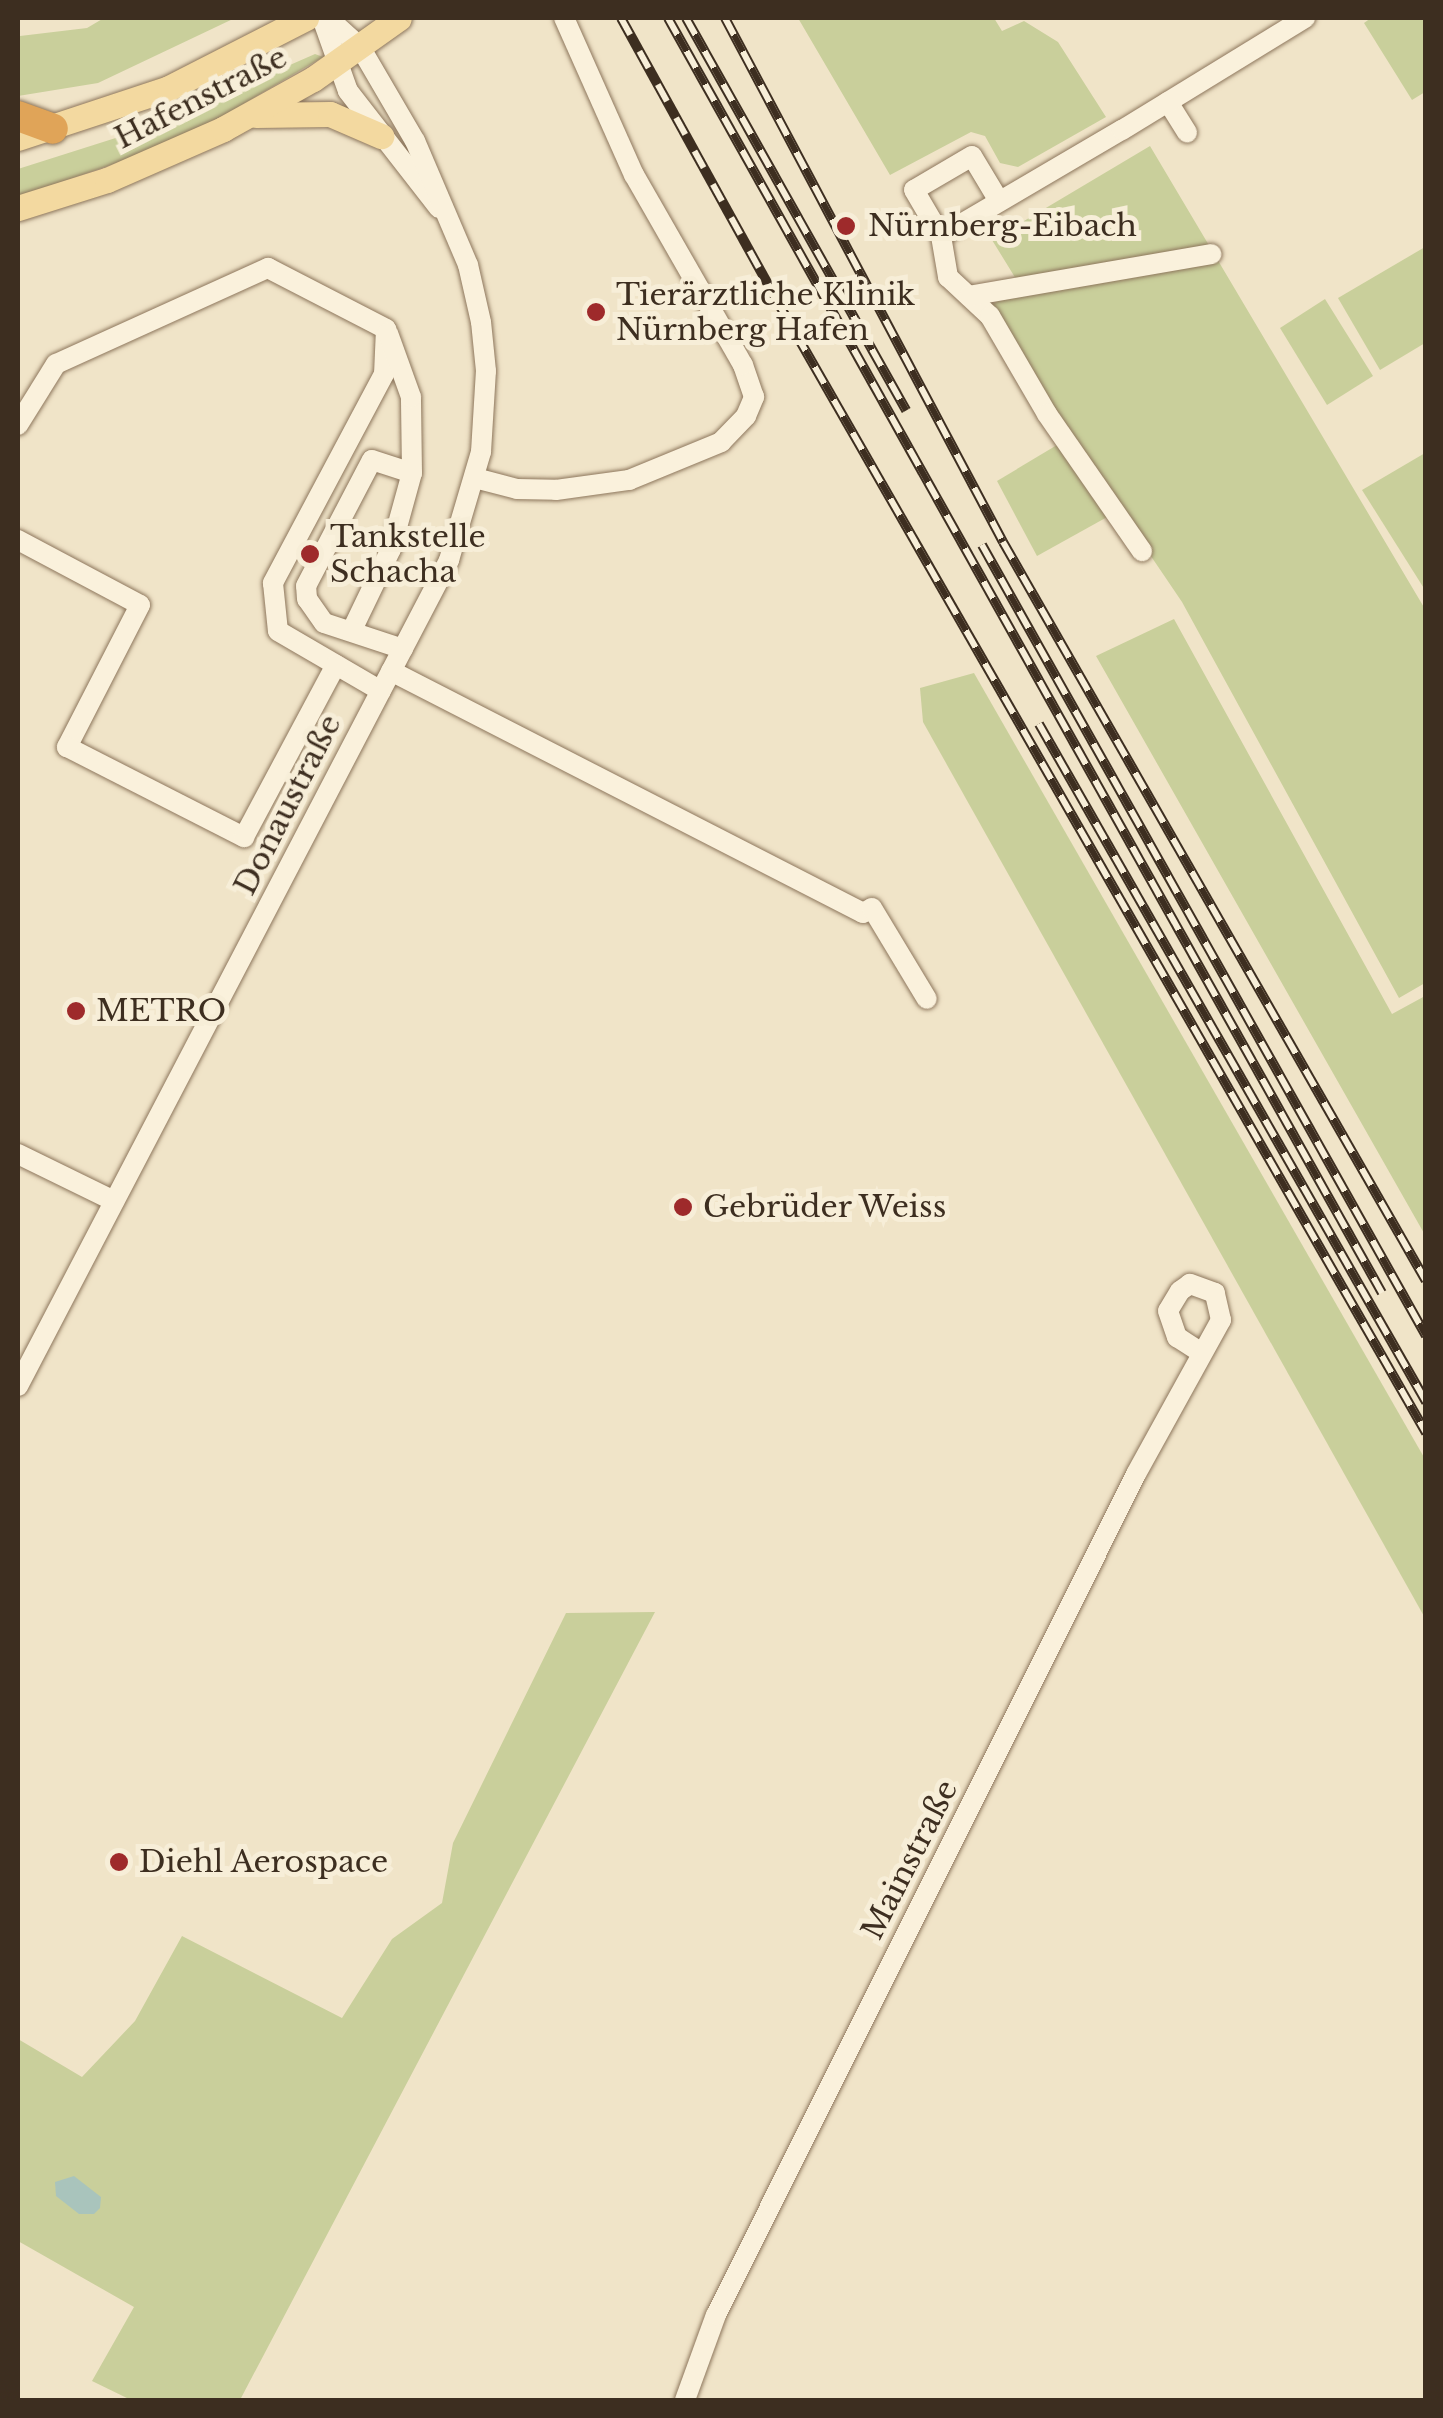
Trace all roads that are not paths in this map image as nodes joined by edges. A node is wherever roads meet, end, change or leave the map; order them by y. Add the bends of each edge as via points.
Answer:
1 (306, 18) edge
2 (325, 18) edge
3 (399, 18) edge
4 (564, 18) edge
5 (1298, 19) edge
6 (360, 48) junction
7 (336, 64) junction
8 (1168, 102) junction
9 (250, 115) junction
10 (18, 116) edge
11 (53, 128) junction
12 (1187, 133) dead end
13 (382, 136) junction
14 (18, 138) edge
15 (999, 202) junction
16 (18, 208) edge
17 (450, 221) junction
18 (941, 236) junction
19 (1210, 254) dead end
20 (969, 296) junction
21 (386, 329) junction
22 (18, 426) edge
23 (412, 473) junction
24 (475, 478) junction
25 (18, 540) edge
26 (1142, 552) dead end
27 (352, 630) junction
28 (403, 649) junction
29 (336, 665) junction
30 (391, 671) junction
31 (381, 690) junction
32 (927, 999) dead end
33 (18, 1154) edge
34 (114, 1201) junction
35 (1200, 1352) dead end
36 (18, 1386) edge
37 (685, 2400) edge

1 - 11 main road, Hafenstraße via 191,78
2 - 6 street, Donaustraße
2 - 7 street, Donaustraße
3 - 6 main road, Hafenstraße
4 - 24 street via 634,175 743,365 754,396 746,416 721,442 630,480 556,490
5 - 8 street
6 - 7 main road, Hafenstraße
6 - 17 street, Donaustraße via 430,170
7 - 9 main road, Hafenstraße
7 - 13 street, Donaustraße
8 - 12 street
8 - 15 street
9 - 13 main road via 330,114
9 - 16 main road, Hafenstraße via 146,165
10 - 11 highway
11 - 14 main road, Hafenstraße
13 - 17 street, Donaustraße
15 - 18 street
15 - 18 street via 972,156 914,190
17 - 24 street, Donaustraße via 481,322 485,389
18 - 20 street via 948,277
19 - 20 street
20 - 26 street via 990,316 1047,414
21 - 22 street via 268,268 56,364
21 - 23 street via 411,397
21 - 29 street via 384,374 273,583 278,631
23 - 27 street via 392,549
23 - 27 street via 372,460 306,586 324,623
24 - 28 street, Donaustraße via 449,560
25 - 29 street via 140,605 67,747 244,837
27 - 28 street
28 - 30 street, Donaustraße
29 - 31 street
30 - 31 street, Donaustraße
30 - 32 street via 864,913 872,908
31 - 34 street, Donaustraße
33 - 34 street
34 - 36 street, Donaustraße
35 - 37 street, Mainstraße via 716,2315

